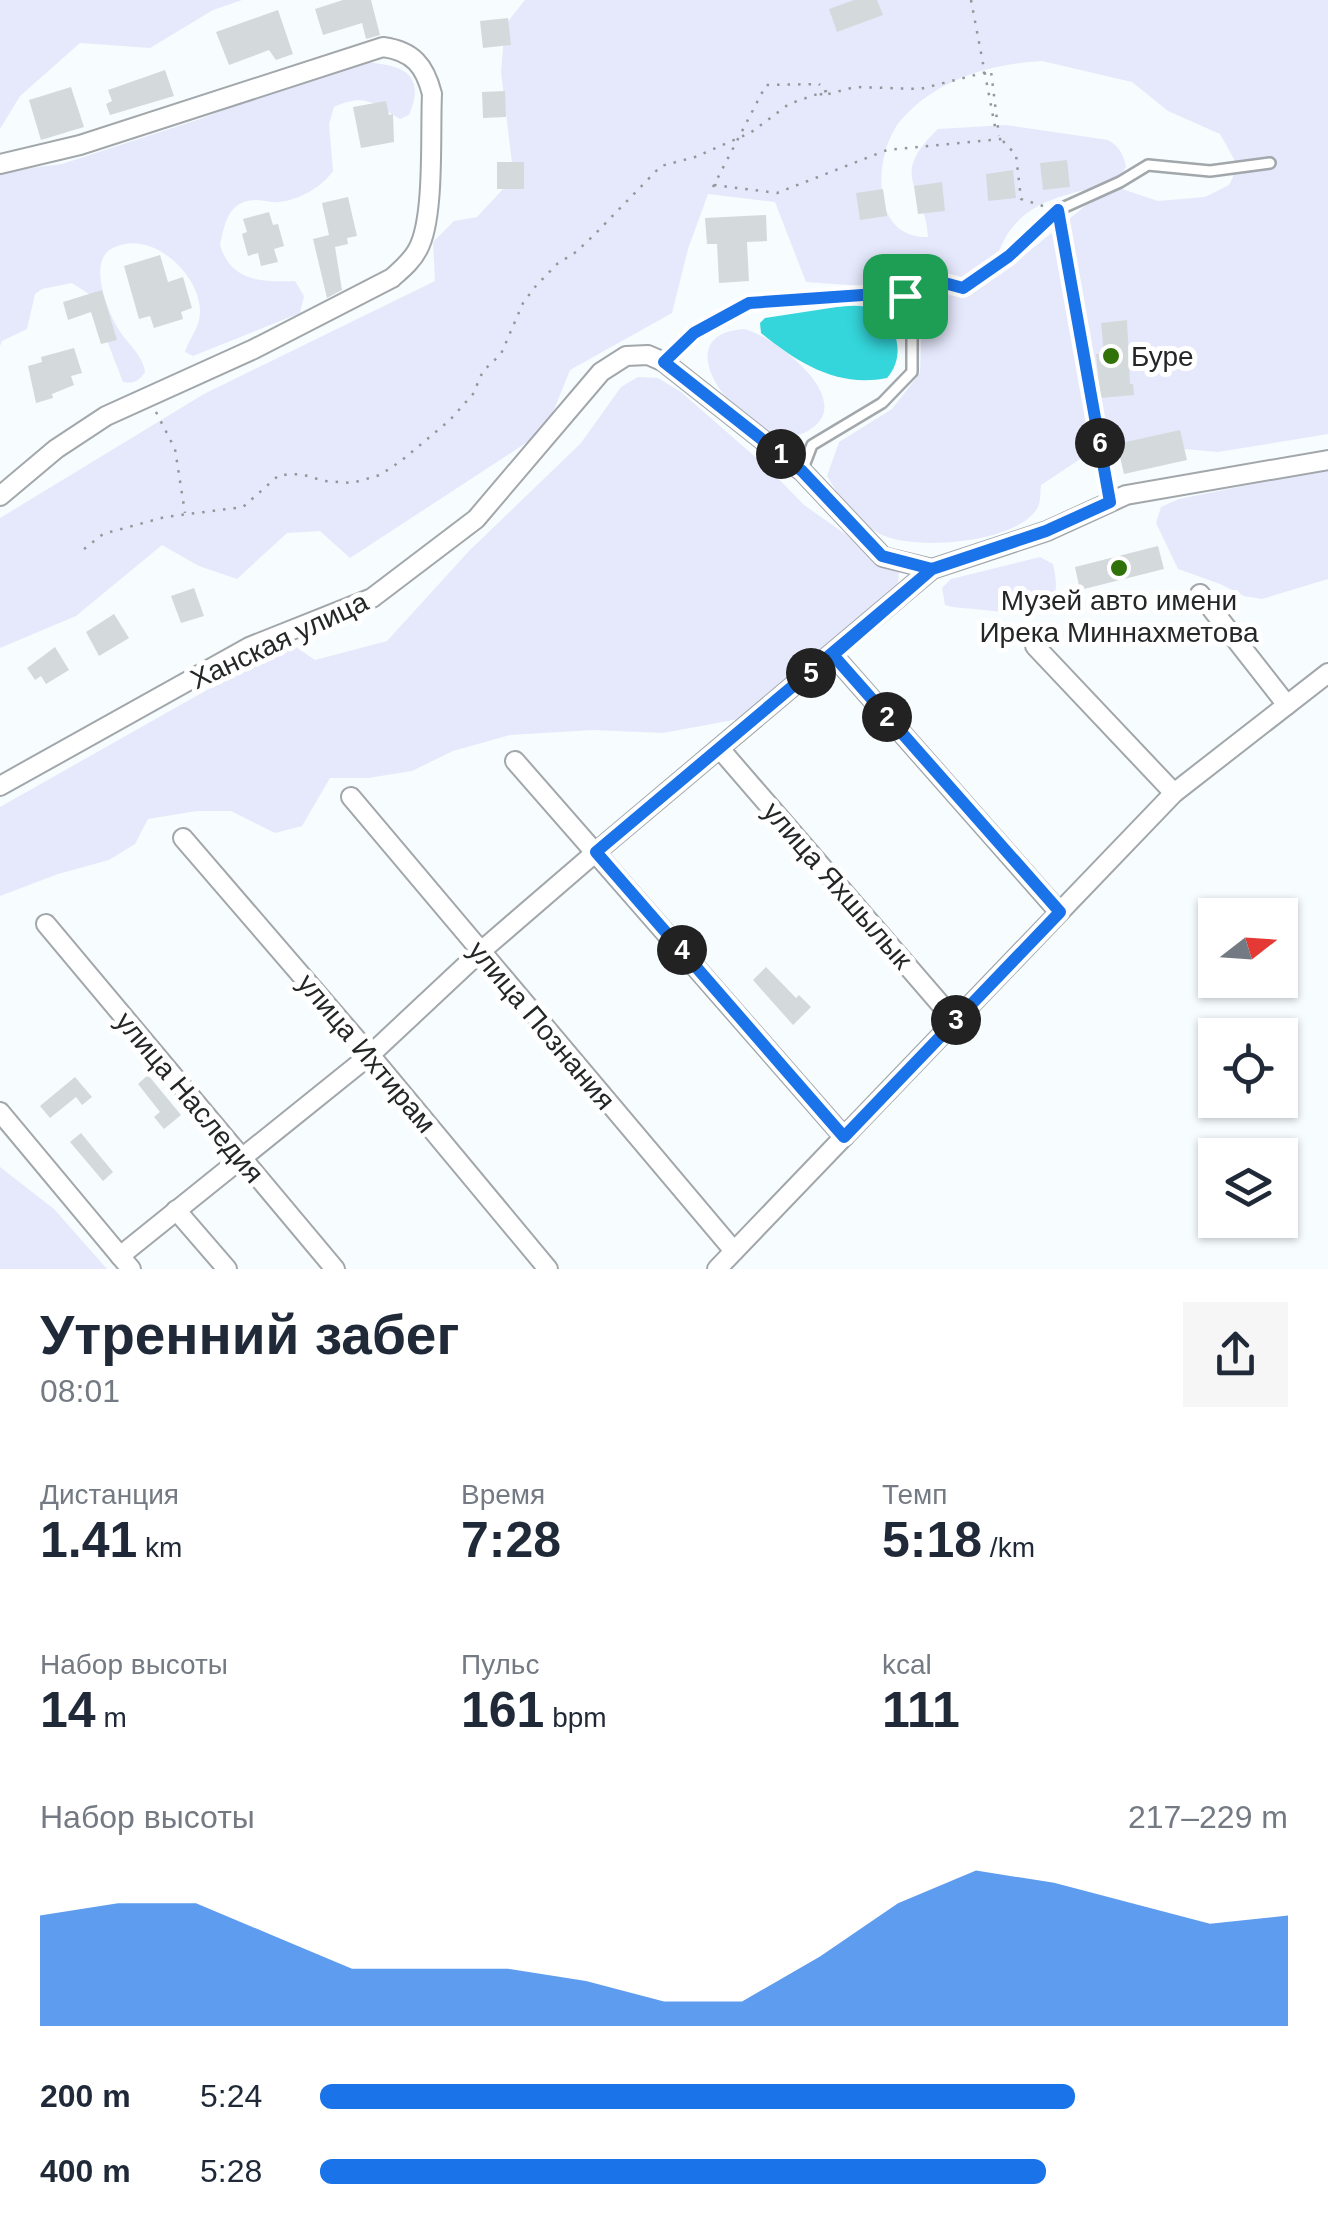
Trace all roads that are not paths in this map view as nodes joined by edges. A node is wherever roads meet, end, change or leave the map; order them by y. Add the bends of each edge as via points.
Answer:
1 (1270, 163) dead end
2 (0, 164) edge
3 (905, 296) junction
4 (1078, 324) road end
5 (664, 362) junction
6 (1328, 460) edge
7 (802, 471) junction
8 (0, 496) edge
9 (1110, 502) junction
10 (932, 569) junction
11 (1200, 594) dead end
12 (1035, 646) dead end
13 (833, 655) junction
14 (1328, 673) edge
15 (1288, 705) junction
16 (720, 748) junction
17 (514, 761) dead end
18 (0, 786) edge
19 (1174, 793) junction
20 (351, 797) dead end
21 (184, 838) dead end
22 (596, 852) junction
23 (1060, 912) junction
24 (46, 924) dead end
25 (480, 952) junction
26 (955, 1021) junction
27 (370, 1055) junction
28 (0, 1112) edge
29 (844, 1137) junction
30 (240, 1157) junction
31 (176, 1210) junction
32 (734, 1251) junction
33 (125, 1263) edge
34 (227, 1269) edge
35 (335, 1269) edge
36 (548, 1269) edge
37 (717, 1269) edge

1 - 3 lane via 1210,171 1148,165 1058,210 963,288 926,278
2 - 8 street via 80,145 383,47 420,64 432,94 424,236 408,264 306,322 106,416
3 - 5 lane via 749,303 694,333
3 - 7 lane via 912,372 882,403 812,445
4 - 9 lane
5 - 7 street
5 - 18 street, Ханская улица via 639,354 613,362 476,519 372,598 249,647
6 - 9 street
7 - 10 street via 882,556
9 - 10 street
10 - 13 street
11 - 15 street
12 - 19 street
13 - 16 street
13 - 23 street
14 - 15 street
15 - 19 street
16 - 22 street
16 - 26 street, улица Яхшылык
17 - 22 street
19 - 23 street
20 - 25 street, улица Познания
21 - 27 street, улица Ихтирам
22 - 25 street
22 - 29 street
23 - 26 street
24 - 30 street, улица Наследия
25 - 27 street
25 - 32 street, улица Познания
26 - 29 street
27 - 30 street
27 - 36 street, улица Ихтирам
28 - 33 street
29 - 32 street
30 - 31 street
30 - 35 street, улица Наследия
31 - 33 street
31 - 34 street
32 - 37 street

